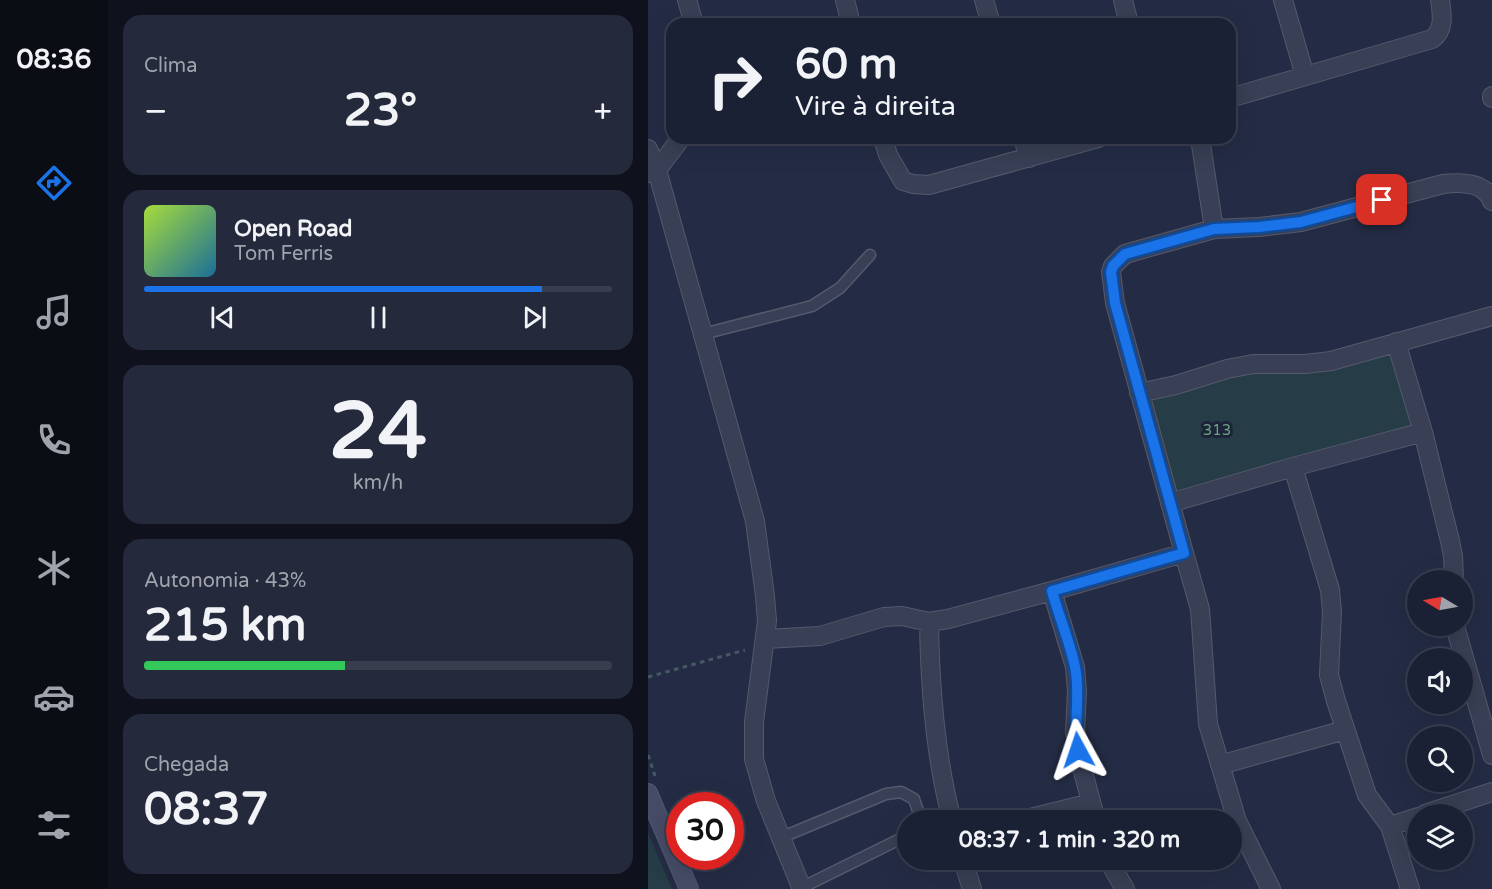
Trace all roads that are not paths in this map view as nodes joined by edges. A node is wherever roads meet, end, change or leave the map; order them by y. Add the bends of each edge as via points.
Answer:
1 (687, 0) edge
2 (845, 0) edge
3 (984, 0) edge
4 (1123, 0) edge
5 (1283, 0) edge
6 (1440, 0) edge
7 (692, 18) edge
8 (850, 18) edge
9 (989, 18) edge
10 (1128, 18) edge
11 (1305, 76) junction
12 (1236, 96) edge
13 (676, 144) edge
14 (885, 144) edge
15 (1025, 144) edge
16 (1077, 144) edge
17 (1201, 144) edge
18 (648, 149) edge
19 (1029, 158) junction
20 (652, 172) edge
21 (1492, 201) edge
22 (1214, 229) junction
23 (870, 255) dead end
24 (1492, 316) edge
25 (703, 334) junction
26 (1396, 342) junction
27 (1139, 393) junction
28 (1423, 432) junction
29 (1293, 467) junction
30 (1170, 503) junction
31 (1184, 553) junction
32 (1454, 570) edge
33 (1052, 591) junction
34 (929, 622) junction
35 (1458, 636) edge
36 (765, 642) junction
37 (1345, 730) junction
38 (1492, 755) edge
39 (1220, 765) junction
40 (1492, 792) edge
41 (648, 793) edge
42 (1091, 803) junction
43 (1455, 804) edge
44 (918, 810) edge
45 (949, 810) edge
46 (1063, 810) edge
47 (1093, 810) edge
48 (1407, 821) edge
49 (1390, 826) junction
50 (780, 838) junction
51 (897, 841) edge
52 (966, 870) edge
53 (1114, 870) edge
54 (690, 889) edge
55 (801, 889) edge
56 (972, 889) edge
57 (1125, 889) edge
58 (1271, 889) edge
59 (1410, 889) edge

1 - 7 street
2 - 8 street
3 - 9 street
4 - 10 street
5 - 11 street
6 - 11 street via 1442,23 1432,39
11 - 12 street
13 - 20 street
14 - 19 street via 903,181 913,184 930,185
15 - 19 street
16 - 19 street
17 - 22 street
18 - 20 street
20 - 25 street
21 - 22 street via 1484,190 1458,182 1301,222
22 - 27 street via 1125,254 1113,266 1110,279
23 - 25 lane via 840,288 812,306
24 - 26 street
25 - 36 street via 755,521 765,596
26 - 27 street via 1331,362 1253,364
26 - 28 street
27 - 30 street
28 - 29 street
28 - 32 street
29 - 30 street
29 - 37 street via 1330,590 1329,675
30 - 31 street
31 - 33 street
31 - 39 street via 1200,609 1208,724
33 - 34 street
33 - 42 street via 1075,667 1075,732
34 - 36 street via 884,617 820,636
34 - 45 street via 941,782
35 - 38 street
36 - 50 street via 754,722 754,759
37 - 39 street
37 - 49 street via 1367,795
39 - 58 street via 1237,821
40 - 43 street
41 - 54 main road
42 - 46 street
42 - 47 street
44 - 50 lane via 914,799 902,792 886,794
48 - 49 street
49 - 59 street
50 - 55 street
51 - 55 lane
52 - 56 street
53 - 57 street

